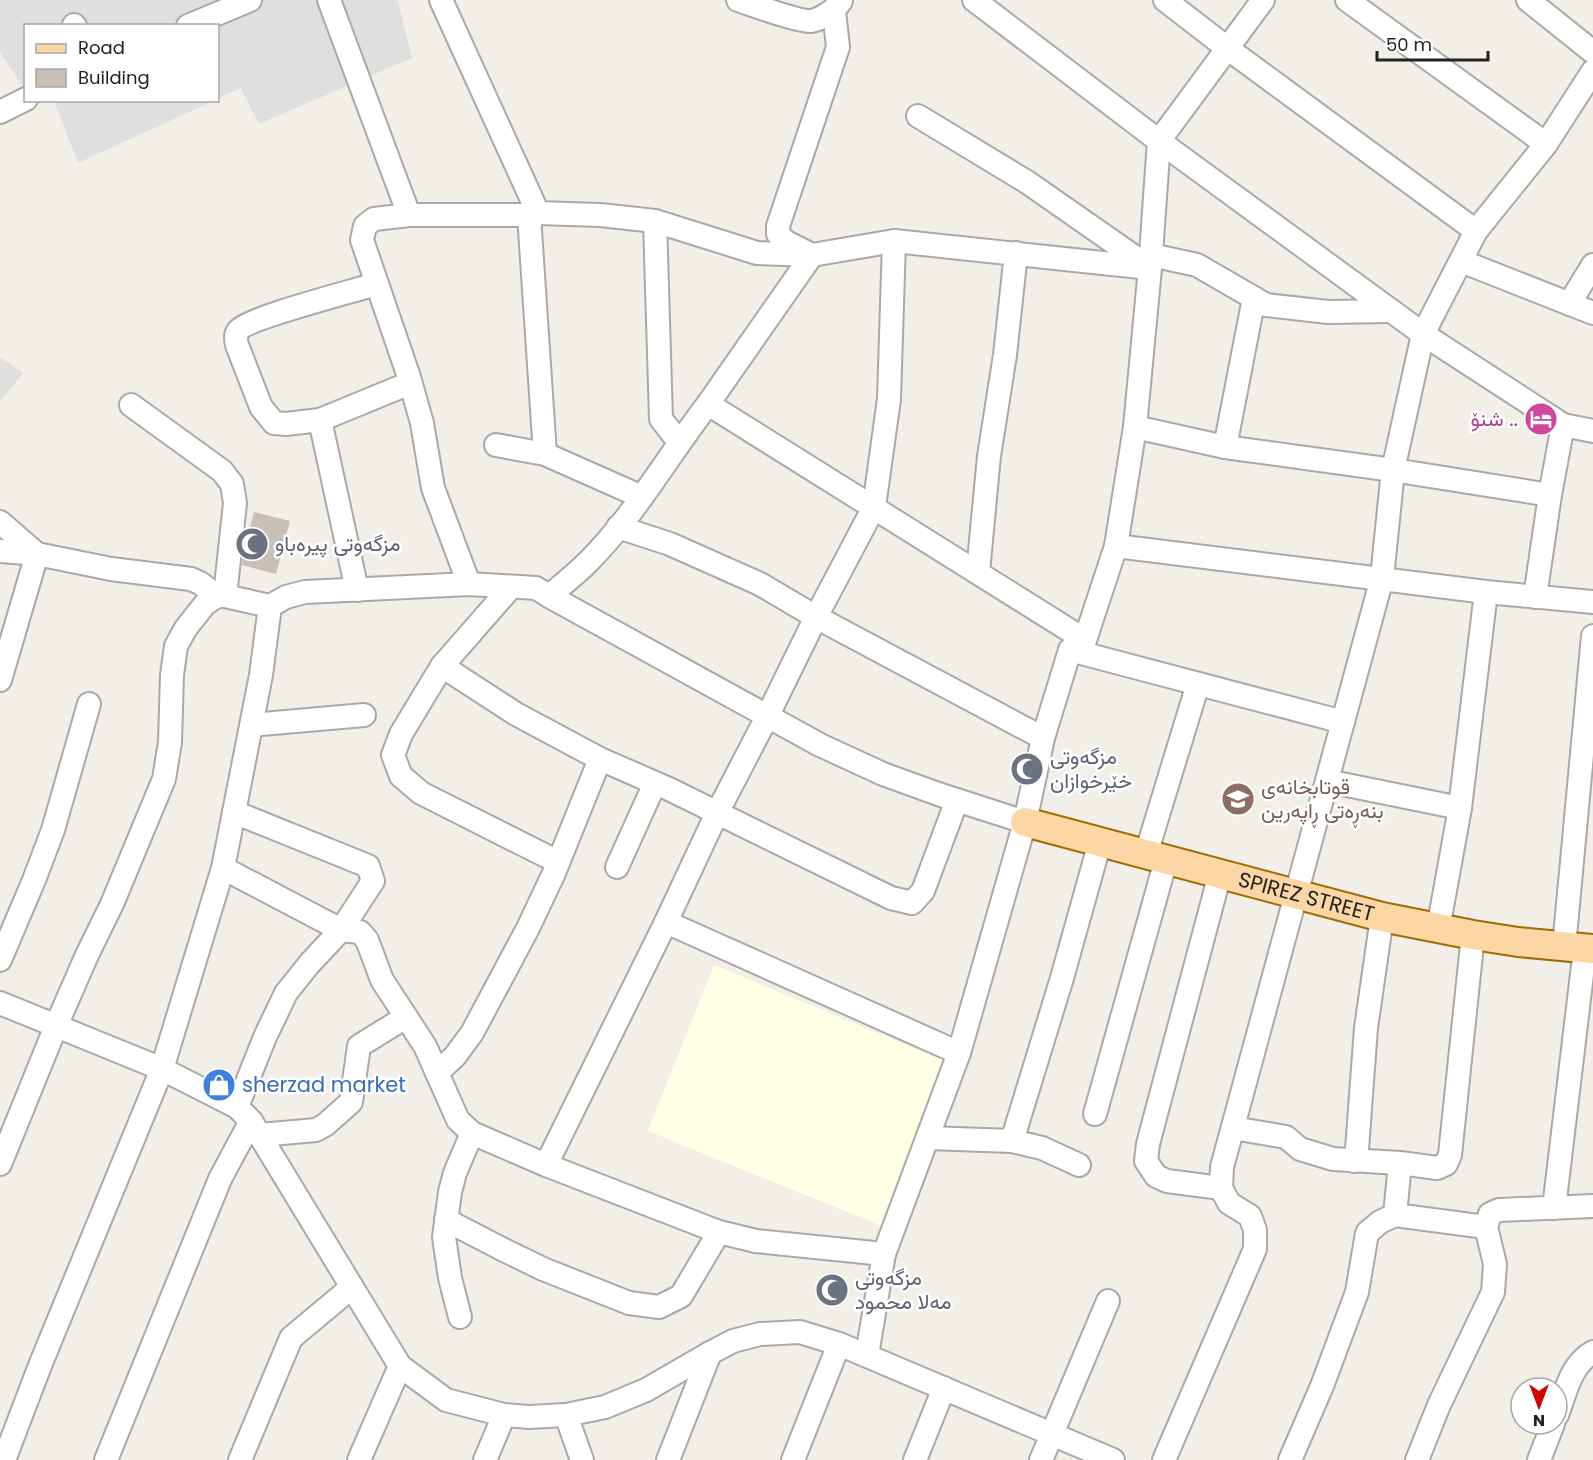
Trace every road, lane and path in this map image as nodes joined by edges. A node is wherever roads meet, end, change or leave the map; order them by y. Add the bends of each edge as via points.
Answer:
1 (250, 0) edge
2 (329, 0) edge
3 (441, 0) edge
4 (738, 0) edge
5 (974, 0) edge
6 (1165, 0) edge
7 (1263, 0) edge
8 (1347, 0) edge
9 (1528, 0) edge
10 (838, 6) edge
11 (193, 24) edge
12 (1227, 48) junction
13 (1593, 52) edge
14 (1593, 71) edge
15 (24, 100) edge
16 (0, 112) edge
17 (918, 116) dead end
18 (1159, 141) junction
19 (1546, 144) junction
20 (533, 214) junction
21 (409, 215) junction
22 (655, 221) junction
23 (1476, 231) junction
24 (894, 241) junction
25 (1016, 253) junction
26 (812, 255) junction
27 (1461, 261) junction
28 (1150, 262) junction
29 (1593, 265) edge
30 (376, 284) junction
31 (1254, 298) junction
32 (1569, 304) junction
33 (1391, 311) junction
34 (1593, 313) edge
35 (1423, 334) junction
36 (410, 383) junction
37 (708, 404) junction
38 (131, 405) dead end
39 (320, 420) junction
40 (1563, 425) junction
41 (1135, 427) junction
42 (1593, 431) edge
43 (679, 442) junction
44 (496, 445) dead end
45 (1225, 447) junction
46 (545, 454) junction
47 (1393, 470) junction
48 (1550, 495) junction
49 (642, 497) junction
50 (874, 507) junction
51 (0, 522) edge
52 (618, 527) junction
53 (1116, 546) junction
54 (0, 551) edge
55 (37, 554) junction
56 (978, 572) junction
57 (1382, 578) junction
58 (469, 584) junction
59 (511, 588) junction
60 (357, 590) junction
61 (1486, 592) junction
62 (221, 596) junction
63 (549, 596) junction
64 (1535, 597) junction
65 (1593, 602) edge
66 (270, 606) junction
67 (816, 617) junction
68 (1593, 636) edge
69 (1078, 645) junction
70 (442, 666) junction
71 (0, 680) edge
72 (1198, 684) junction
73 (89, 705) dead end
74 (364, 715) dead end
75 (768, 715) junction
76 (1343, 723) junction
77 (252, 725) junction
78 (1043, 738) junction
79 (600, 759) junction
80 (1328, 781) junction
81 (655, 783) junction
82 (957, 800) junction
83 (1460, 808) junction
84 (234, 812) junction
85 (717, 813) junction
86 (1025, 822) junction
87 (1100, 842) junction
88 (1156, 857) junction
89 (558, 862) junction
90 (617, 867) dead end
91 (224, 868) junction
92 (1220, 874) junction
93 (1296, 895) junction
94 (1382, 917) junction
95 (666, 921) junction
96 (1438, 929) junction
97 (341, 930) junction
98 (1473, 935) junction
99 (1581, 948) edge
100 (0, 960) edge
101 (0, 1003) edge
102 (406, 1017) junction
103 (56, 1026) junction
104 (959, 1053) junction
105 (162, 1069) junction
106 (437, 1072) junction
107 (1095, 1114) dead end
108 (249, 1121) junction
109 (1233, 1128) junction
110 (472, 1133) junction
111 (928, 1138) junction
112 (1012, 1141) junction
113 (1354, 1161) junction
114 (1400, 1163) junction
115 (0, 1164) edge
116 (546, 1165) junction
117 (1079, 1165) dead end
118 (1221, 1188) junction
119 (1593, 1206) edge
120 (1554, 1208) junction
121 (1395, 1215) junction
122 (446, 1220) junction
123 (1486, 1227) junction
124 (718, 1232) junction
125 (884, 1254) junction
126 (351, 1287) junction
127 (1108, 1301) dead end
128 (460, 1317) dead end
129 (839, 1344) junction
130 (1593, 1352) edge
131 (710, 1353) junction
132 (867, 1355) junction
133 (400, 1366) junction
134 (1569, 1382) edge
135 (944, 1388) junction
136 (504, 1415) junction
137 (566, 1415) junction
138 (1051, 1434) junction
139 (1548, 1436) edge
140 (4, 1460) edge
141 (106, 1460) edge
142 (240, 1460) edge
143 (358, 1460) edge
144 (485, 1460) edge
145 (582, 1460) edge
146 (668, 1460) edge
147 (793, 1460) edge
148 (915, 1460) edge
149 (1041, 1460) edge
150 (1113, 1460) edge
151 (1164, 1460) edge
152 (1290, 1460) edge
153 (1418, 1460) edge
154 (1539, 1460) edge

1 - 11 street
2 - 21 street
3 - 20 street
4 - 10 street via 811,21
5 - 18 street
6 - 12 street
7 - 12 street
8 - 19 street
9 - 13 street
10 - 26 street via 838,47 778,226 778,234 786,242
12 - 18 street
12 - 23 street
14 - 19 street
15 - 16 street
17 - 28 street
18 - 28 street
18 - 33 street
19 - 23 street
20 - 21 street
20 - 22 street
20 - 46 street
21 - 30 street via 374,219 365,226 362,240
22 - 26 street via 757,253
22 - 43 street via 661,419
23 - 27 street
24 - 25 street
24 - 26 street
24 - 50 street via 889,399
25 - 28 street
25 - 56 street
26 - 37 street
27 - 32 street
27 - 35 street
28 - 31 street via 1197,265
28 - 41 street
29 - 32 street
30 - 36 street
30 - 39 street via 288,310 238,330 237,345 268,417 274,423 286,424
31 - 33 street via 1266,305 1328,312
31 - 45 street
32 - 34 street
33 - 35 street
35 - 40 street
35 - 47 street
36 - 39 street
36 - 58 street via 422,423 433,488
37 - 43 street
37 - 50 street
38 - 62 street via 222,471 232,484 235,503
39 - 60 street
40 - 42 street
40 - 48 street
41 - 45 street
41 - 53 street
43 - 49 street
44 - 46 street
45 - 47 street
46 - 49 street
47 - 48 street
47 - 57 street
48 - 64 street
49 - 52 street
50 - 56 street
50 - 67 street
51 - 55 street
52 - 63 street via 588,563
52 - 67 street via 670,544 760,584
53 - 57 street
53 - 69 street
54 - 55 street
55 - 62 street via 191,579
55 - 71 street
56 - 69 street
57 - 61 street
57 - 76 street
58 - 59 street
58 - 60 street
59 - 63 street via 536,588
59 - 70 street
60 - 66 street via 305,592
61 - 64 street
61 - 83 street
62 - 66 street
62 - 103 street via 205,604 176,646 171,742 164,779
63 - 75 street
64 - 65 street
66 - 77 street
67 - 75 street
67 - 78 street
68 - 99 street
69 - 72 street
69 - 78 street
70 - 79 street via 516,714
70 - 89 street via 401,734 393,755 401,776 421,794
72 - 76 street
72 - 88 street
73 - 100 street via 53,830
74 - 77 street
75 - 82 street via 883,774
75 - 85 street
76 - 80 street
77 - 84 street
78 - 86 street
79 - 81 street
79 - 89 street
80 - 83 street
80 - 93 street
81 - 85 street
81 - 90 street
82 - 85 street via 922,891 912,903 891,898
82 - 86 street
83 - 96 street
84 - 91 street
84 - 97 street via 368,866 373,881
85 - 95 street
86 - 87 main road, SPIREZ STREET
86 - 104 street
87 - 88 main road, SPIREZ STREET
87 - 112 street
88 - 92 main road, SPIREZ STREET
88 - 107 street
89 - 106 street via 472,1033
91 - 97 street
91 - 105 street
92 - 93 main road, SPIREZ STREET
92 - 118 street via 1156,1110 1146,1161 1156,1176 1167,1181
93 - 94 main road, SPIREZ STREET
93 - 109 street
94 - 96 main road, SPIREZ STREET
94 - 113 street via 1366,1028
95 - 104 street
95 - 116 street
96 - 98 main road, SPIREZ STREET
97 - 102 street via 360,932 367,939 382,980
97 - 108 street via 286,993 265,1037
98 - 99 main road, SPIREZ STREET
98 - 114 street via 1450,1155 1446,1164 1437,1168
99 - 120 street
101 - 103 street
102 - 106 street
102 - 108 street via 359,1046 351,1102 325,1125 316,1130
103 - 105 street
103 - 115 street
104 - 111 street
105 - 108 street
105 - 140 street
106 - 110 street via 458,1120
108 - 126 street
108 - 141 street via 220,1179
109 - 113 street via 1286,1137 1300,1149
109 - 118 street via 1222,1167
110 - 116 street
110 - 122 street via 454,1173
111 - 112 street
111 - 125 street
112 - 117 street via 1042,1148
113 - 114 street
114 - 121 street
116 - 124 street
118 - 151 street via 1229,1203 1250,1216 1255,1249
119 - 120 street
120 - 123 street via 1499,1210 1490,1214
121 - 123 street
121 - 152 street via 1367,1233 1357,1292
122 - 124 street via 543,1269 629,1303 659,1307 681,1296
122 - 128 street via 447,1258
123 - 153 street via 1495,1264 1493,1292 1439,1405
124 - 125 street
125 - 132 street
126 - 133 street
126 - 142 street via 291,1338
127 - 138 street
129 - 131 street via 801,1332 760,1334 733,1341
129 - 132 street
129 - 147 street
130 - 134 street via 1574,1369
131 - 137 street via 646,1390 605,1407
131 - 146 street
132 - 135 street
133 - 136 street via 446,1400
133 - 143 street
135 - 138 street
135 - 148 street
136 - 137 street
136 - 144 street
137 - 145 street
138 - 149 street
138 - 150 street
139 - 154 street

